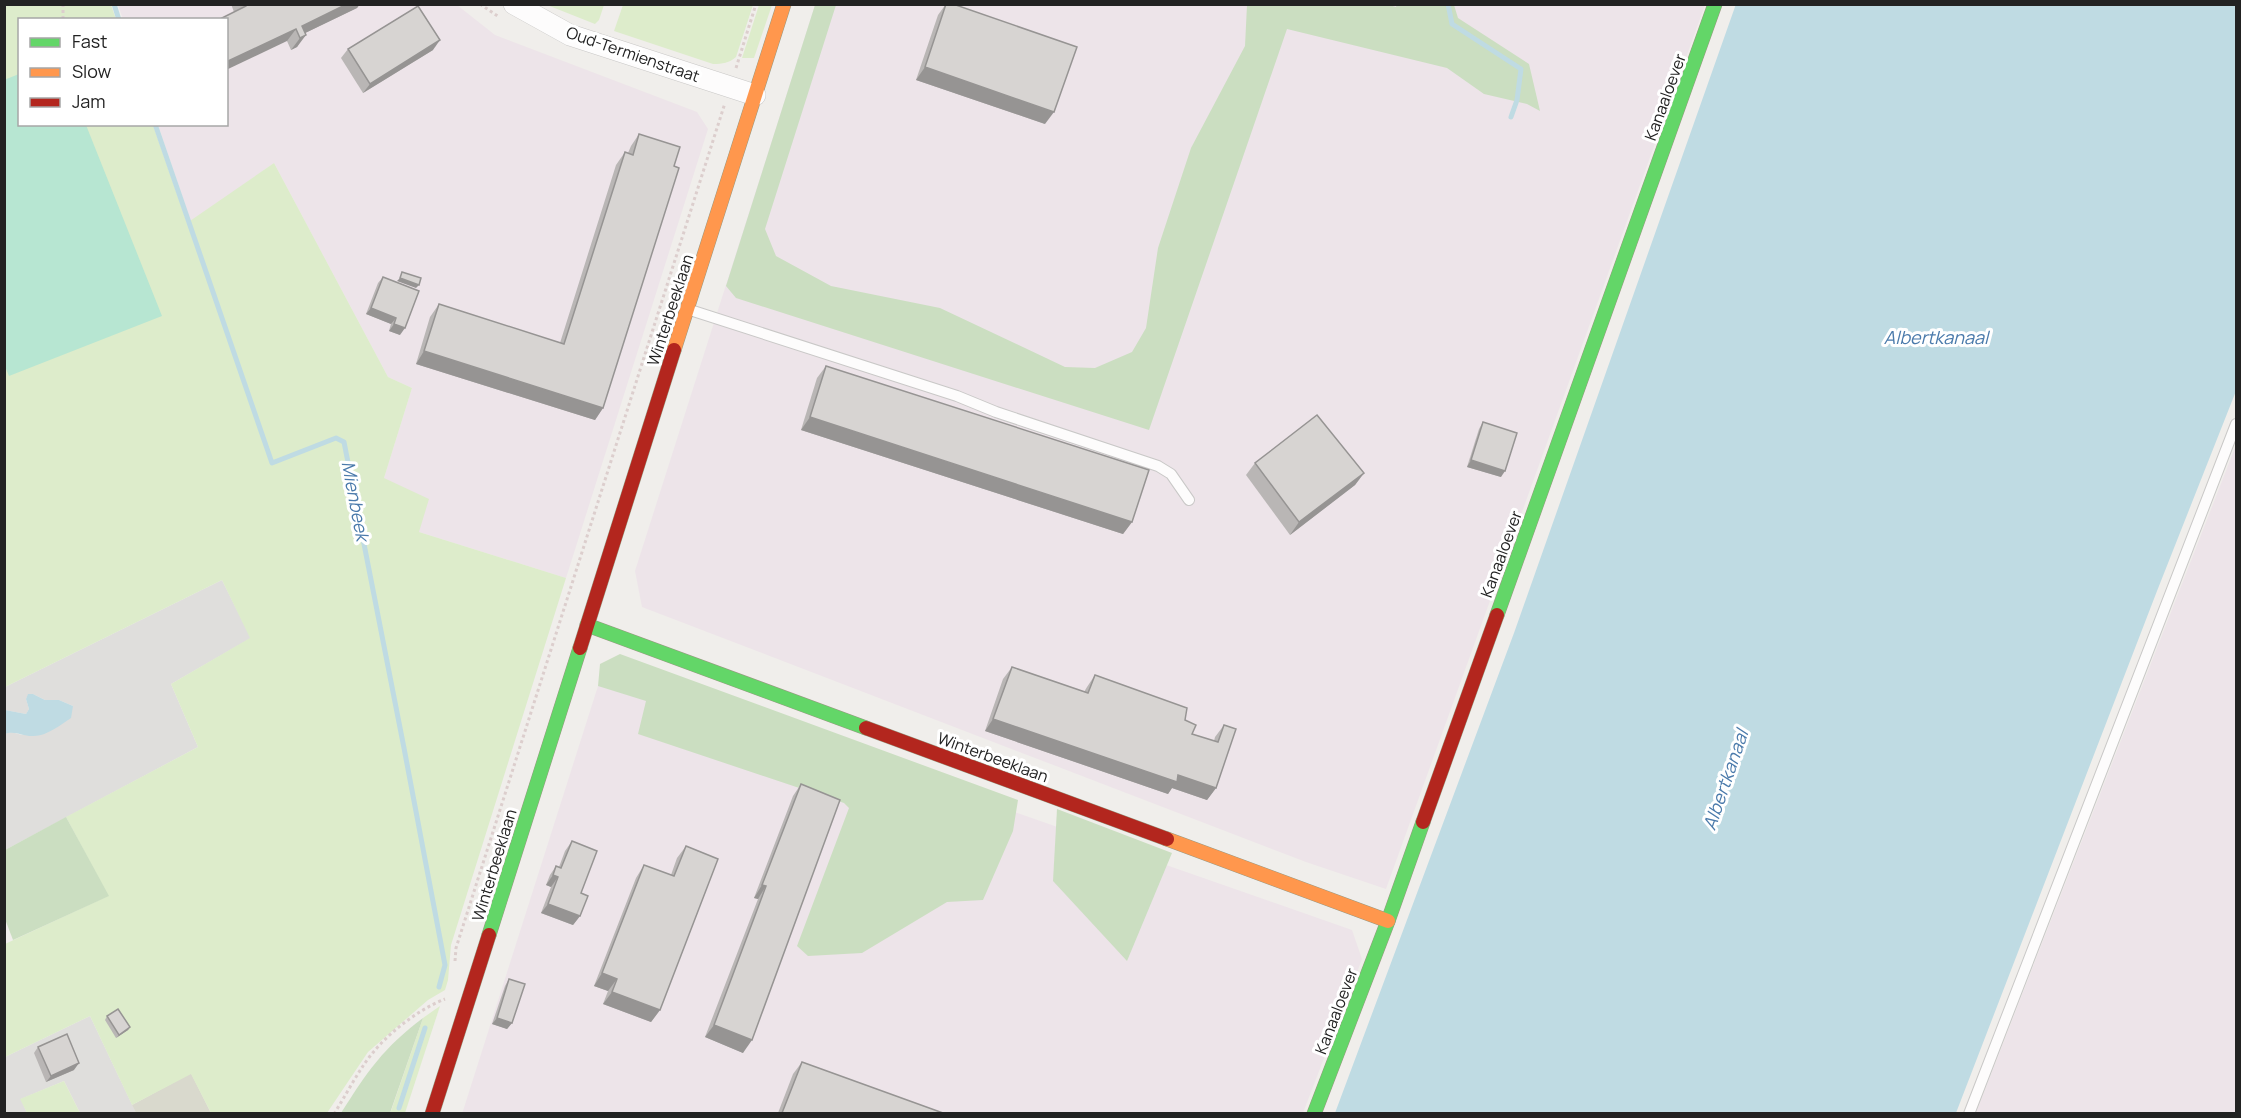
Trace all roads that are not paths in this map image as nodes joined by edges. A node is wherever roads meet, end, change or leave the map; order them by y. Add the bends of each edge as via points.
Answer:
1 (514, 4) edge
2 (784, 4) edge
3 (1715, 4) edge
4 (755, 95) junction
5 (687, 309) junction
6 (2236, 424) edge
7 (1189, 500) dead end
8 (587, 625) junction
9 (1388, 921) junction
10 (432, 1113) edge
11 (1314, 1113) edge
12 (1969, 1113) edge

1 - 4 street, Oud-Termienstraat via 570,35
2 - 4 street, Winterbeeklaan
3 - 9 street, Kanaaloever
4 - 5 street, Winterbeeklaan
5 - 7 lane via 1158,466 1170,474
5 - 8 street, Winterbeeklaan
6 - 12 lane
8 - 9 street, Winterbeeklaan
8 - 10 street, Winterbeeklaan
9 - 11 street, Kanaaloever

